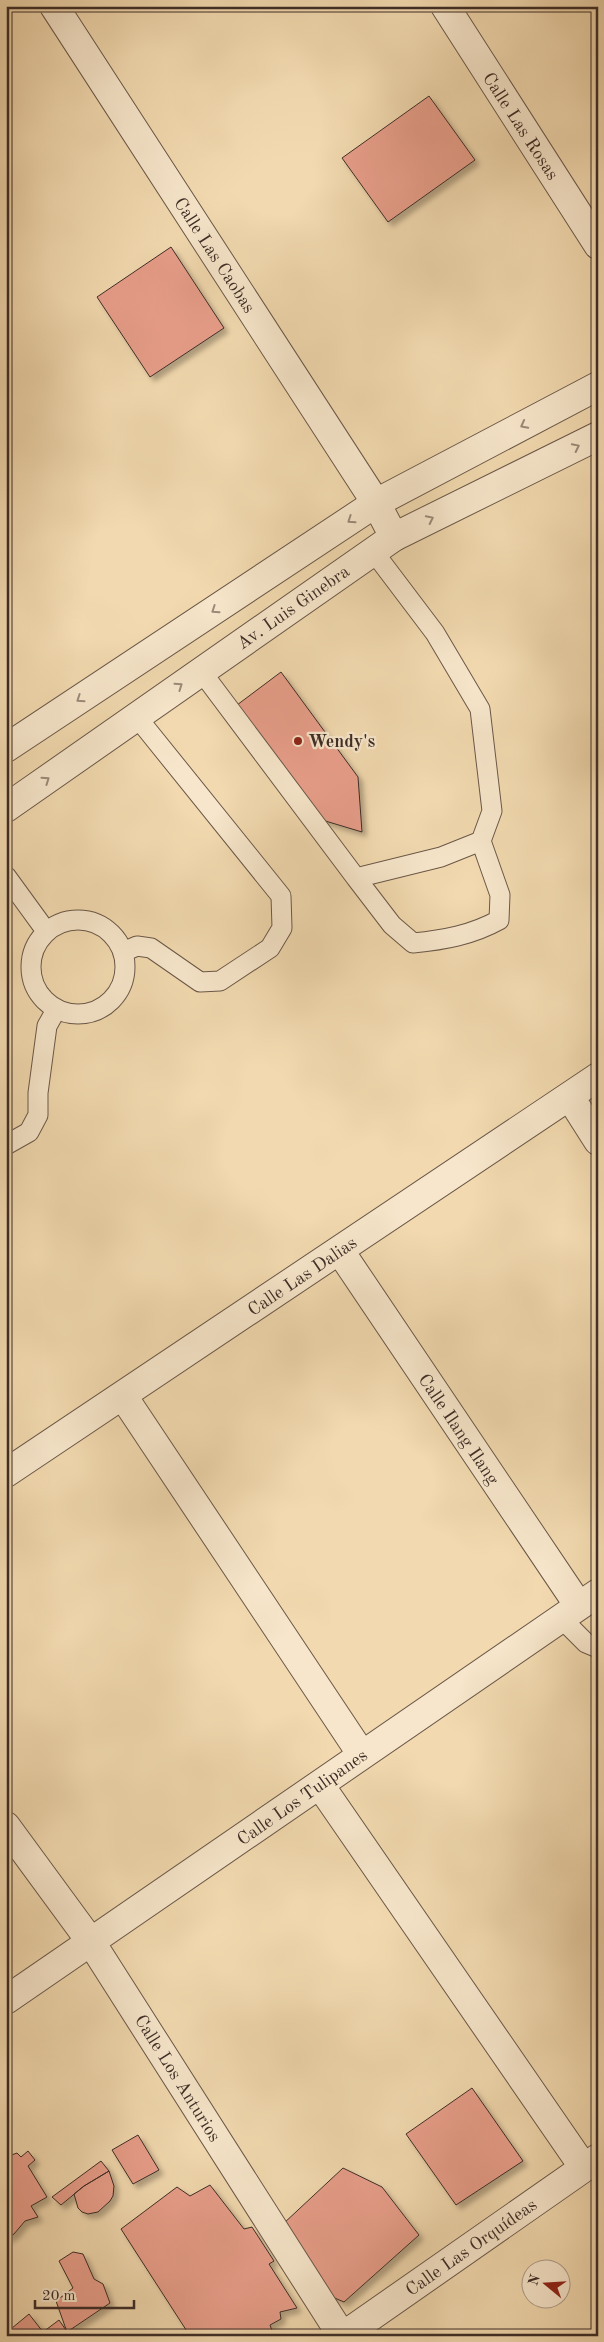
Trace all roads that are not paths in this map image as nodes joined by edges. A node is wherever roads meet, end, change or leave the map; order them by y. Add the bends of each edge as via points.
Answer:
1 (54, 6) edge
2 (445, 6) edge
3 (598, 245) edge
4 (598, 386) edge
5 (598, 436) edge
6 (376, 503) junction
7 (384, 544) junction
8 (201, 671) junction
9 (136, 716) junction
10 (6, 748) edge
11 (6, 808) edge
12 (481, 842) junction
13 (6, 876) edge
14 (356, 878) junction
15 (46, 931) junction
16 (124, 952) junction
17 (56, 1010) junction
18 (598, 1077) edge
19 (570, 1097) junction
20 (598, 1141) edge
21 (6, 1145) edge
22 (340, 1251) junction
23 (123, 1396) junction
24 (6, 1474) edge
25 (579, 1606) edge
26 (598, 1648) edge
27 (362, 1755) junction
28 (320, 1785) junction
29 (6, 1826) edge
30 (92, 1942) junction
31 (6, 2000) edge
32 (591, 2163) edge
33 (343, 2336) edge

1 - 6 street, Calle Las Caobas
2 - 3 street, Calle Las Rosas
4 -> 6 street
7 -> 5 street, Av. Luis Ginebra
6 - 7 street, Calle Las Caobas
6 -> 10 street
7 - 8 street, Av. Luis Ginebra
7 - 12 lane via 480,709 492,811
9 -> 8 street, Av. Luis Ginebra
8 - 14 lane
11 -> 9 street, Av. Luis Ginebra
9 - 16 lane via 281,896 282,928 270,948 220,981 200,982 151,948 137,946
12 - 14 lane via 442,857
12 - 14 lane via 500,895 499,920 478,931 438,941 413,943 392,924
13 - 15 lane
15 - 16 lane via 63,921 81,919 99,924 114,935
15 - 17 lane via 35,946 30,964 32,982 41,999
16 - 17 lane via 126,971 121,989 109,1003 93,1013 74,1015
17 - 21 lane via 47,1026 38,1114 29,1132
18 - 19 street, Calle Las Dalias
19 - 20 street
19 - 22 street, Calle Las Dalias
22 - 23 street, Calle Las Dalias
22 - 25 street, Calle Ilang Ilang
23 - 24 street, Calle Las Dalias
23 - 27 street
25 - 26 lane via 586,1643
25 - 27 street, Calle Los Tulipanes
27 - 28 street, Calle Los Tulipanes
28 - 30 street, Calle Los Tulipanes
28 - 32 street
29 - 30 street, Calle Los Anturios
30 - 31 street, Calle Los Tulipanes
30 - 33 street, Calle Los Anturios
32 - 33 street, Calle Las Orquídeas

